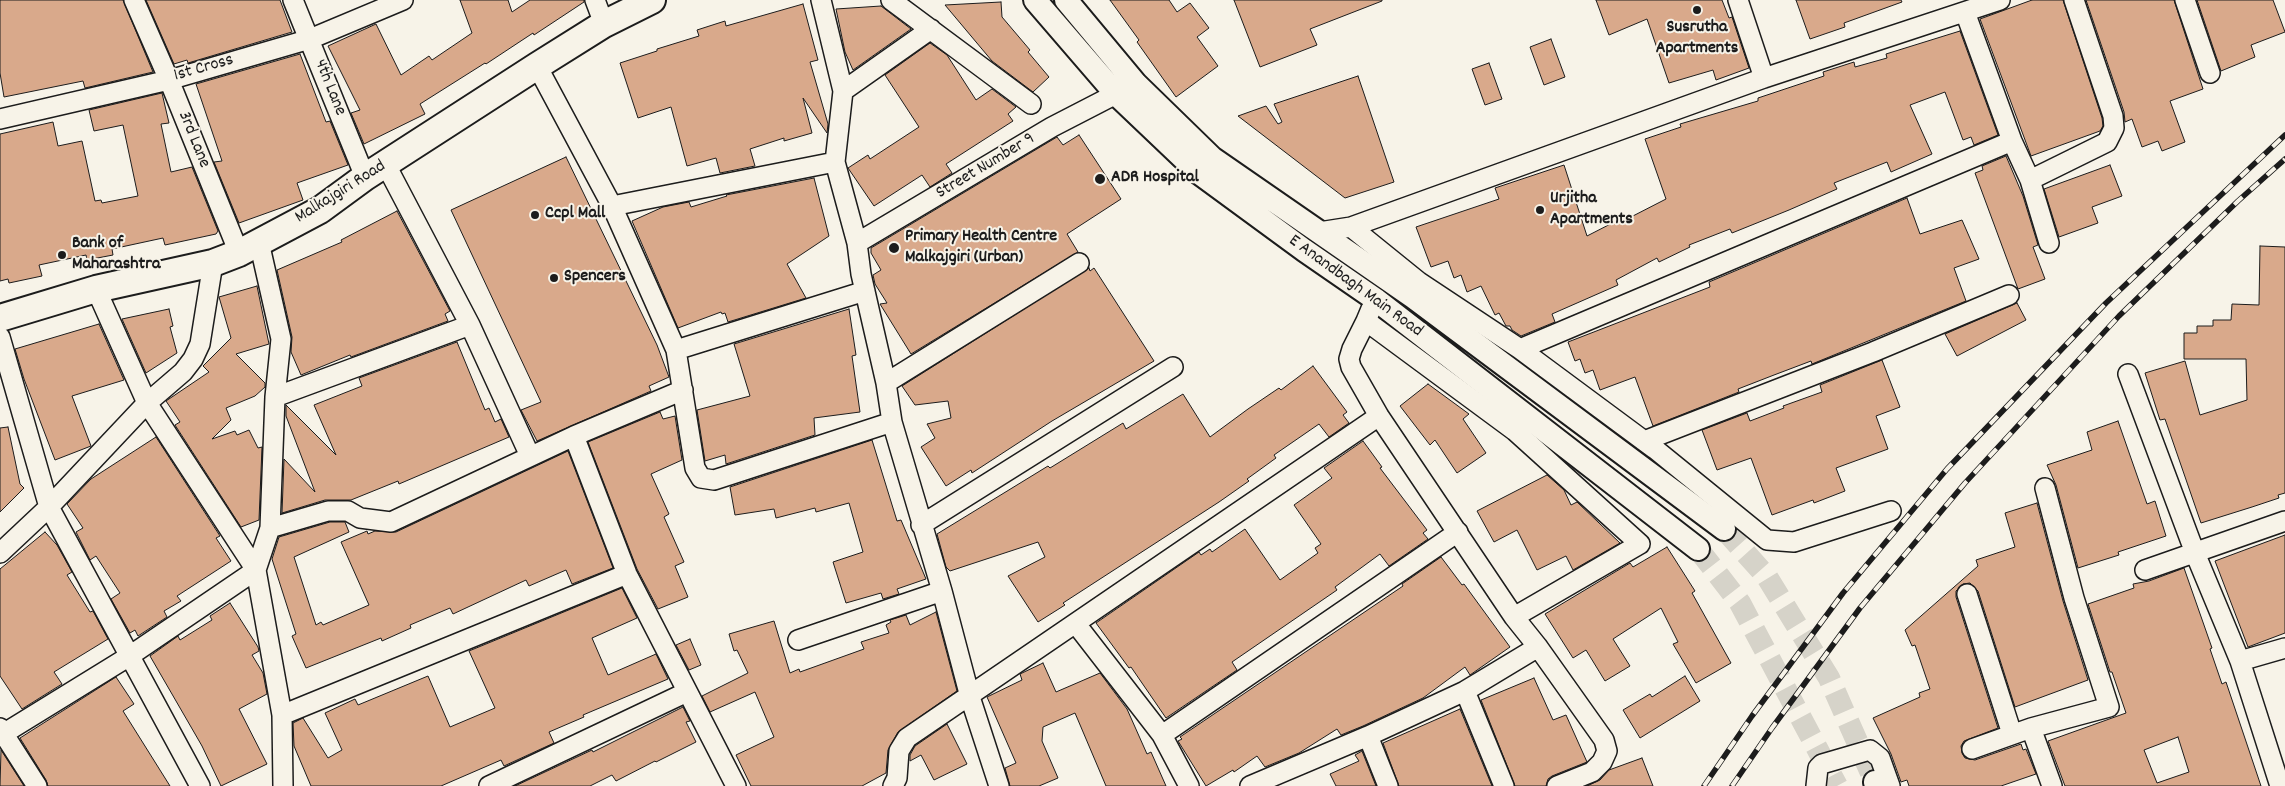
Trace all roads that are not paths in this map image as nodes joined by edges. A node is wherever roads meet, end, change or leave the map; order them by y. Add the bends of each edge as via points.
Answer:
1 (134, 0) edge
2 (293, 0) edge
3 (402, 0) edge
4 (595, 0) edge
5 (652, 0) edge
6 (821, 0) edge
7 (891, 0) edge
8 (1035, 0) edge
9 (1066, 0) edge
10 (1738, 0) edge
11 (2000, 0) edge
12 (2074, 0) edge
13 (2185, 0) edge
14 (1965, 12) junction
15 (604, 24) junction
16 (931, 29) junction
17 (310, 38) junction
18 (537, 66) junction
19 (2210, 73) dead end
20 (1764, 78) junction
21 (169, 80) junction
22 (843, 91) junction
23 (1116, 94) junction
24 (1031, 104) dead end
25 (0, 119) edge
26 (2012, 141) junction
27 (835, 162) junction
28 (375, 171) junction
29 (2030, 180) junction
30 (612, 206) junction
31 (1352, 228) junction
32 (1319, 232) junction
33 (857, 243) junction
34 (2050, 244) dead end
35 (249, 247) junction
36 (1079, 262) dead end
37 (213, 263) junction
38 (96, 289) junction
39 (865, 291) junction
40 (2009, 295) dead end
41 (1375, 299) junction
42 (0, 318) edge
43 (1366, 321) junction
44 (470, 325) junction
45 (0, 337) edge
46 (1520, 349) junction
47 (676, 350) junction
48 (1173, 367) dead end
49 (2128, 374) dead end
50 (886, 383) junction
51 (683, 390) junction
52 (275, 397) junction
53 (147, 403) junction
54 (1379, 416) junction
55 (892, 422) junction
56 (574, 436) junction
57 (1644, 441) junction
58 (530, 456) junction
59 (2045, 488) dead end
60 (49, 507) junction
61 (1891, 511) dead end
62 (2285, 521) edge
63 (921, 525) junction
64 (270, 528) junction
65 (1724, 529) tunnel mouth
66 (1458, 532) junction
67 (1698, 549) tunnel mouth
68 (0, 553) edge
69 (2195, 553) junction
70 (256, 570) junction
71 (2145, 570) dead end
72 (627, 574) junction
73 (942, 591) junction
74 (1968, 594) dead end
75 (1514, 617) junction
76 (1076, 624) junction
77 (798, 640) dead end
78 (1538, 647) junction
79 (2285, 648) edge
80 (128, 657) junction
81 (2240, 661) junction
82 (1464, 691) junction
83 (687, 692) junction
84 (970, 697) junction
85 (282, 715) junction
86 (2031, 728) junction
87 (2, 731) edge
88 (2012, 734) junction
89 (1162, 735) junction
90 (1368, 736) junction
91 (1972, 749) dead end
92 (1882, 782) edge
93 (37, 786) edge
94 (200, 786) edge
95 (283, 786) edge
96 (489, 786) edge
97 (736, 786) edge
98 (893, 786) edge
99 (999, 786) edge
100 (1189, 786) edge
101 (1250, 786) edge
102 (1388, 786) edge
103 (1504, 786) edge
104 (1557, 786) edge
105 (1816, 786) edge
106 (2052, 786) edge
107 (2280, 786) edge

1 - 21 street, 3rd Lane
2 - 17 street, 4th Lane
3 - 17 street, 1st Cross
4 - 15 street
5 - 15 main road, Malkajgiri Road
6 - 22 street
7 - 16 street
8 - 23 street, E Anandbagh Main Road
9 - 32 street, E Anandbagh Main Road via 1136,84 1212,158
10 - 20 street
11 - 14 street
12 - 29 street via 2114,116 2114,128 2107,142
13 - 19 street
14 - 20 street
14 - 26 street
15 - 18 main road, Malkajgiri Road
16 - 22 street
16 - 24 street
17 - 21 street, 1st Cross
17 - 28 street, 4th Lane
18 - 28 main road, Malkajgiri Road
18 - 30 street
20 - 31 street
21 - 25 street, 1st Cross
21 - 35 street, 3rd Lane
22 - 27 street
23 - 33 street, Street Number 9 via 1052,127
23 - 41 street, E Anandbagh Main Road via 1199,173
26 - 29 street
26 - 46 street
27 - 30 street
27 - 33 street
28 - 35 main road, Malkajgiri Road via 320,210
28 - 44 street, 4th Lane
29 - 34 street
30 - 47 street
31 - 32 street
31 - 46 street via 1419,282
32 - 65 street, E Anandbagh Main Road via 1413,297
33 - 39 street
35 - 37 main road, Malkajgiri Road
35 - 52 street, 3rd Lane via 281,339
36 - 50 street
37 - 38 main road, Malkajgiri Road
37 - 53 street via 200,344 193,359
38 - 42 main road, Malkajgiri Road
38 - 53 street
39 - 47 street
39 - 50 street
40 - 57 street
41 - 43 street
41 - 67 street, E Anandbagh Main Road
43 - 54 street via 1349,358
43 - 75 street via 1515,431 1640,544
44 - 52 street
44 - 58 street, 4th Lane
45 - 60 street
46 - 57 street
47 - 51 street
48 - 63 street
49 - 69 street
50 - 55 street
51 - 55 street via 695,468 701,478 714,480
51 - 56 street
52 - 64 street, 3rd Lane
53 - 60 street
53 - 70 street
54 - 66 street
54 - 76 street
55 - 63 street
56 - 58 street
56 - 72 street
57 - 61 street via 1767,540 1794,542
58 - 64 street via 390,522 360,518 348,511 328,510
59 - 86 street via 2074,598 2109,708
60 - 68 street
60 - 80 street
62 - 69 street
63 - 73 street
64 - 70 street, 3rd Lane
66 - 75 street
66 - 89 street
69 - 71 street
69 - 81 street
70 - 80 street
70 - 85 street
72 - 83 street
72 - 85 street
73 - 77 street
73 - 84 street
74 - 88 street
75 - 78 street
76 - 84 street
76 - 89 street
78 - 82 street
78 - 104 street via 1604,740 1607,751 1592,772
79 - 81 street
80 - 87 street
80 - 94 street
81 - 107 street
82 - 90 street
82 - 103 street
83 - 96 street
83 - 97 street
84 - 98 street via 907,738 898,751 898,778
84 - 99 street
85 - 95 street
86 - 88 street
86 - 106 street
87 - 93 street
88 - 91 street
89 - 100 street
90 - 101 street
90 - 102 street
92 - 105 street via 1877,754 1867,750 1822,764 1818,768

